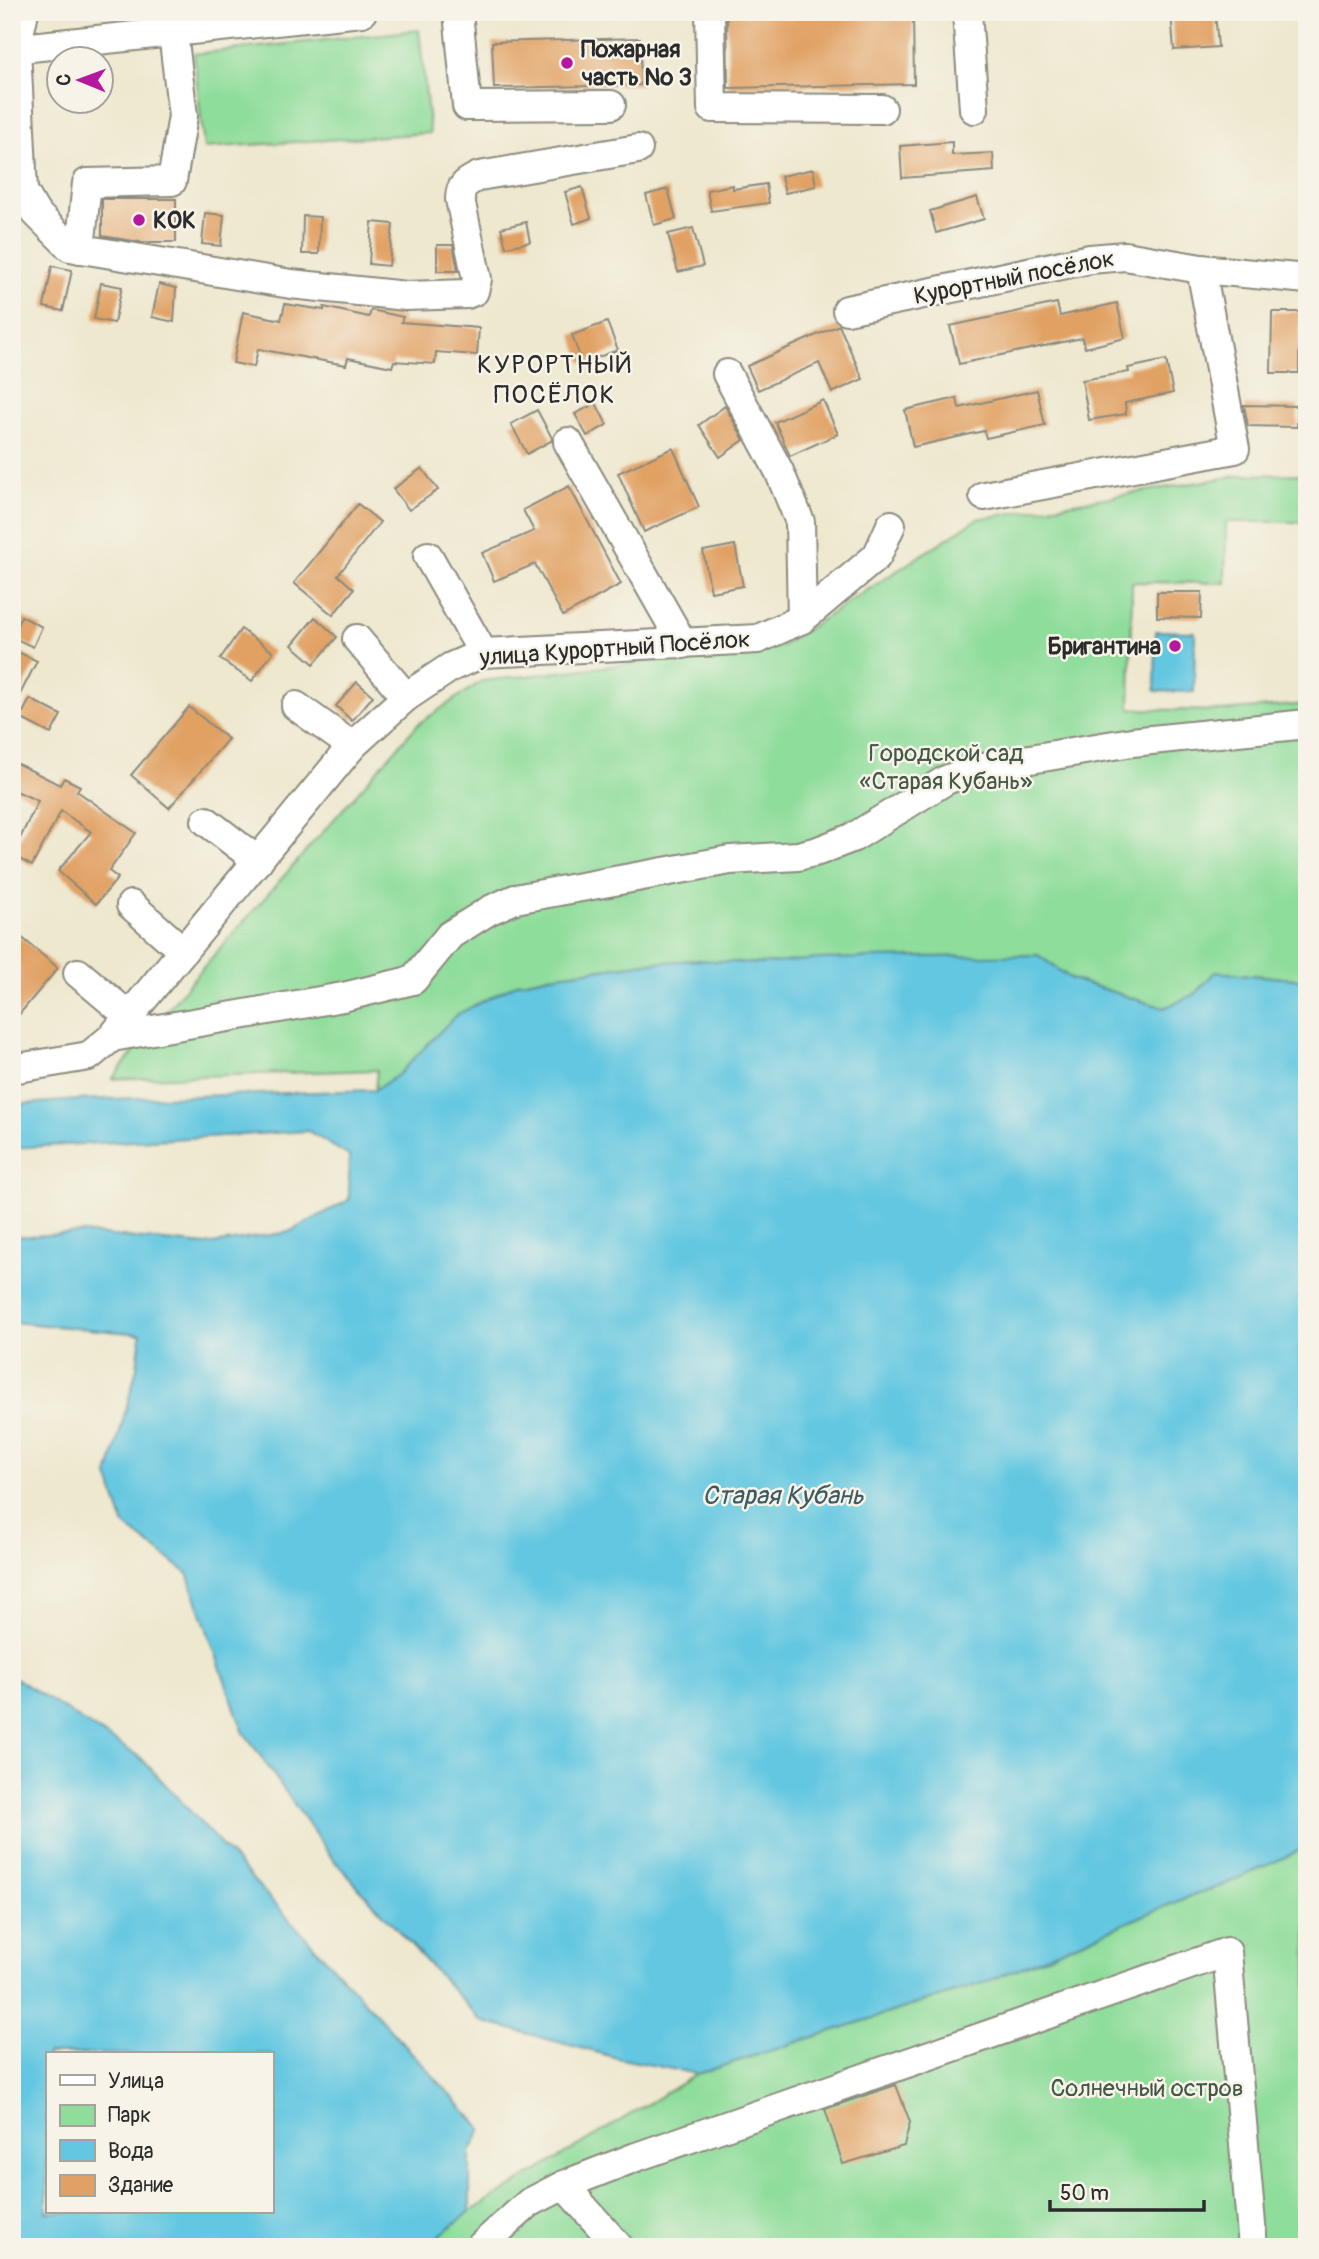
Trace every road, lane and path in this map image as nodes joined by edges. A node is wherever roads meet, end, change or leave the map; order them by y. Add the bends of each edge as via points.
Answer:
1 (23, 12) edge
2 (362, 12) edge
3 (458, 12) edge
4 (710, 12) edge
5 (967, 12) edge
6 (269, 18) edge
7 (181, 25) edge
8 (14, 49) edge
9 (611, 105) dead end
10 (882, 109) dead end
11 (974, 109) dead end
12 (638, 149) dead end
13 (80, 249) junction
14 (1201, 269) junction
15 (1307, 279) edge
16 (847, 310) dead end
17 (727, 374) dead end
18 (568, 442) dead end
19 (984, 496) dead end
20 (891, 525) dead end
21 (428, 556) dead end
22 (802, 619) junction
23 (357, 639) dead end
24 (683, 644) junction
25 (483, 653) junction
26 (407, 696) junction
27 (296, 706) dead end
28 (1307, 724) edge
29 (352, 747) junction
30 (206, 821) dead end
31 (258, 861) junction
32 (131, 905) dead end
33 (183, 951) junction
34 (78, 973) dead end
35 (121, 1027) junction
36 (12, 1069) edge
37 (564, 2185) junction
38 (480, 2247) edge
39 (619, 2247) edge
40 (1253, 2247) edge

1 - 8 street
2 - 6 street
3 - 9 street via 467,106
4 - 10 street via 712,108
5 - 11 street
6 - 7 street
7 - 8 street
7 - 13 street via 183,116 172,181 87,183
8 - 13 street via 23,191 35,212 70,247
12 - 13 street via 479,176 465,183 460,200 477,279 474,291 448,296 291,284
14 - 15 street, Курортный посёлок
14 - 16 street, Курортный посёлок via 1125,256 1090,259
14 - 19 street via 1235,449
17 - 22 street via 779,471 800,522
18 - 24 street
20 - 22 street, улица Курортный Посёлок via 877,556
21 - 25 street
22 - 24 street, улица Курортный Посёлок via 758,639
23 - 26 street
24 - 25 street, улица Курортный Посёлок
25 - 26 street, улица Курортный Посёлок via 451,667
26 - 29 street, улица Курортный Посёлок
27 - 29 street
28 - 35 street via 1132,742 977,768 946,780 854,837 817,851 730,860 515,899 450,935 413,980 343,997
29 - 31 street, улица Курортный Посёлок
30 - 31 street
31 - 33 street, улица Курортный Посёлок
32 - 33 street
33 - 35 street, улица Курортный Посёлок
34 - 35 street
35 - 36 street, улица Курортный Посёлок via 89,1056
37 - 38 street via 529,2203
37 - 39 street
37 - 40 street via 1227,1952

